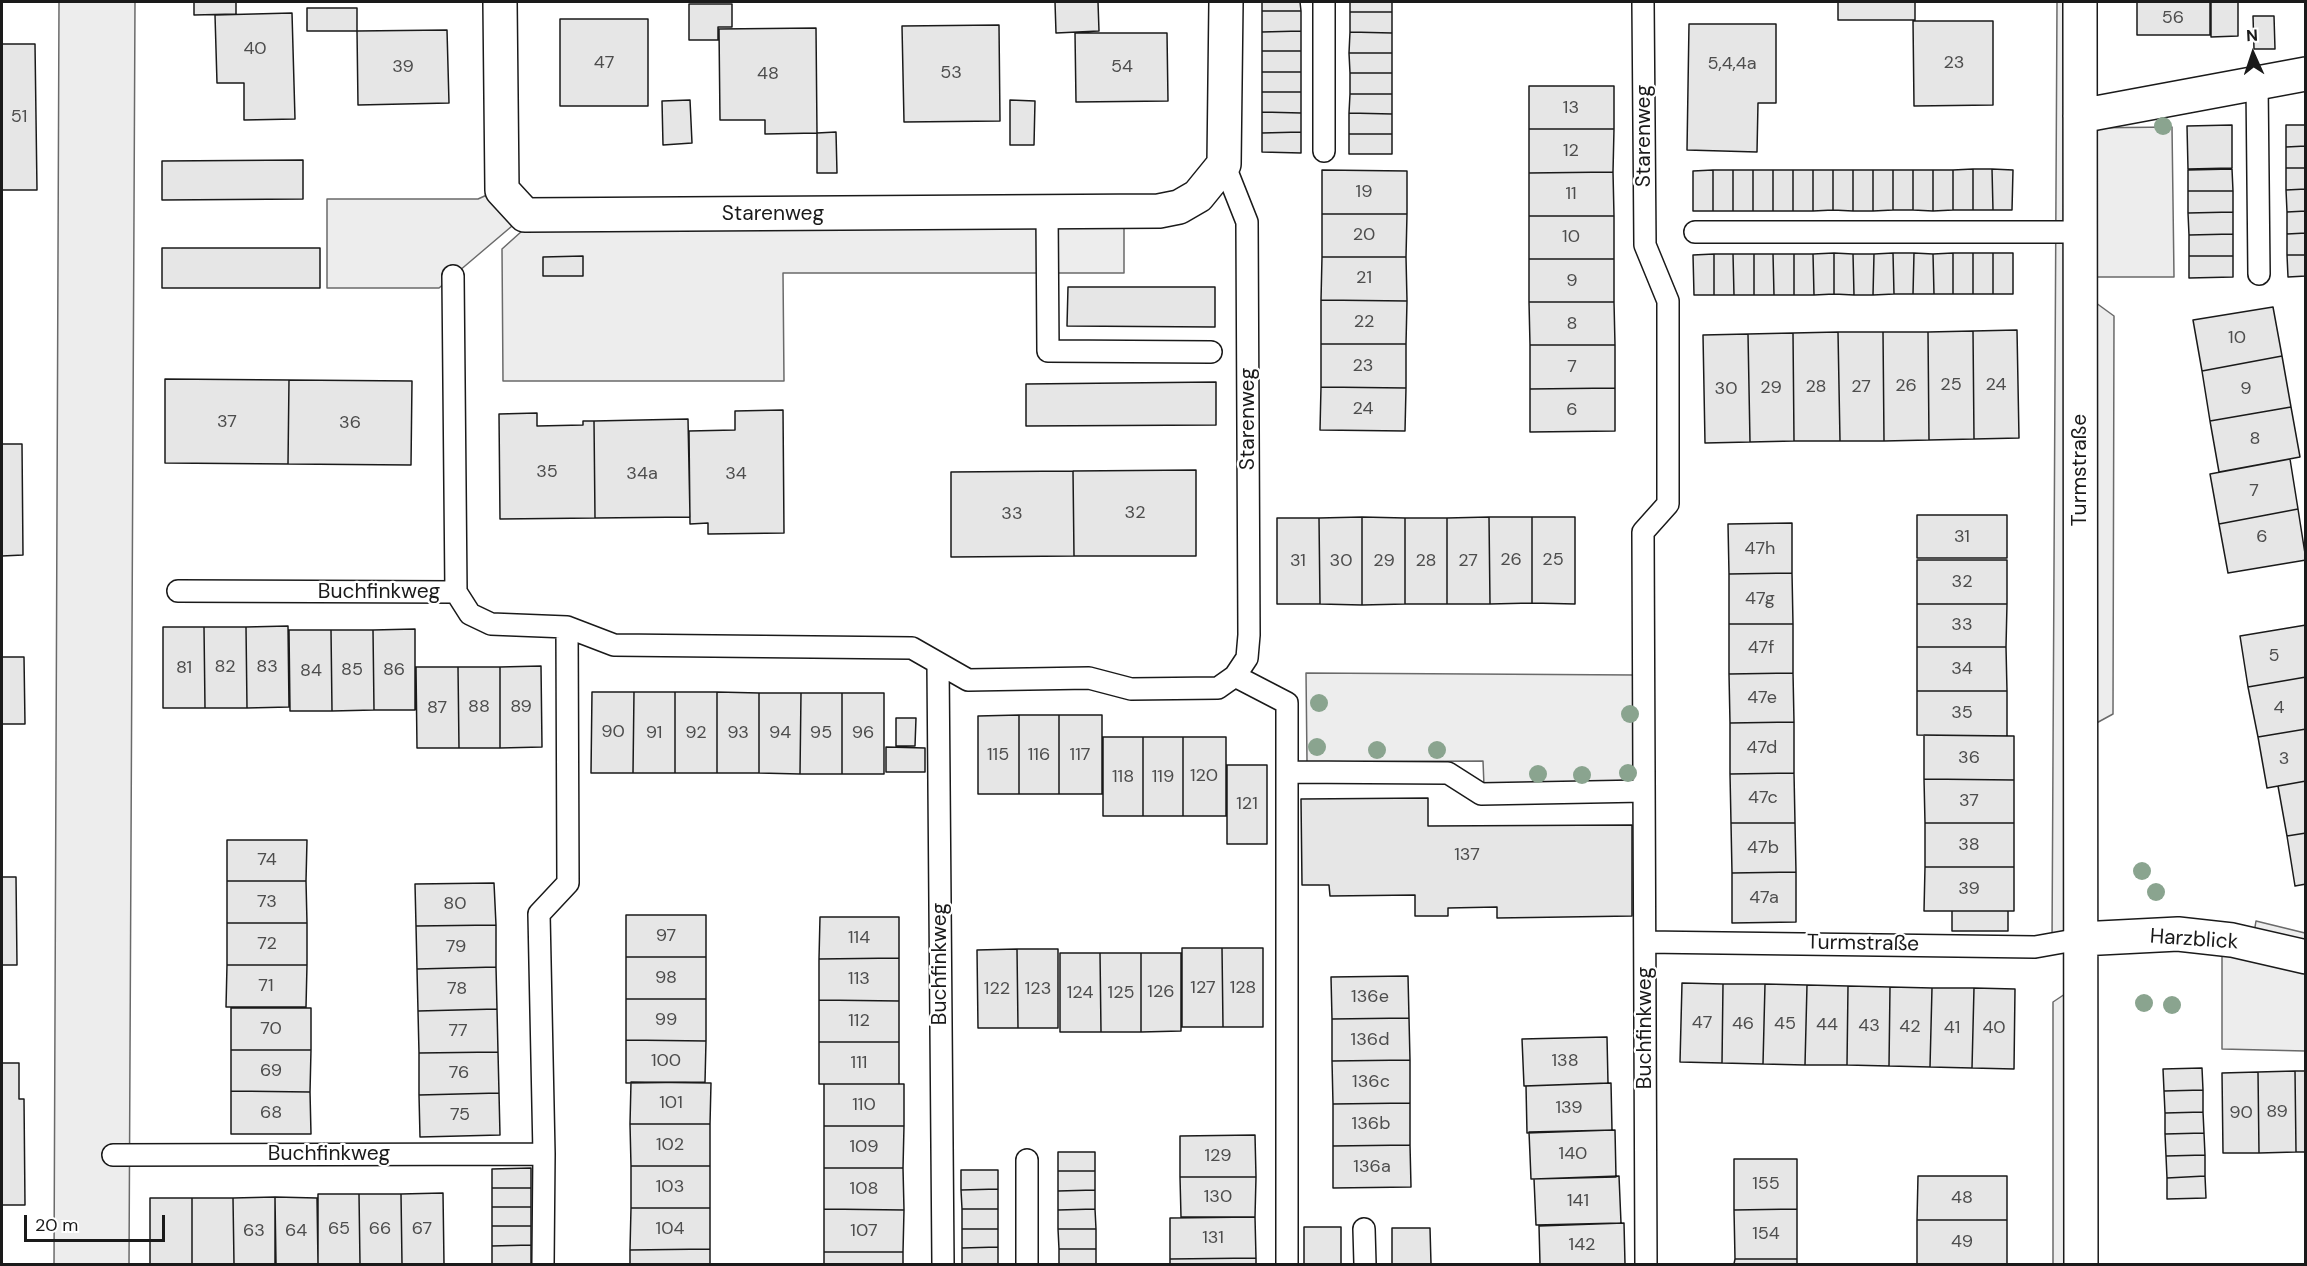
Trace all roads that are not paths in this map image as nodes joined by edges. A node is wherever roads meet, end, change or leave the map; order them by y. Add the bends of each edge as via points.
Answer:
1 (500, 2) edge
2 (1226, 2) edge
3 (1324, 2) edge
4 (1643, 2) edge
5 (2080, 2) edge
6 (2306, 74) edge
7 (2257, 82) junction
8 (2080, 116) junction
9 (1324, 152) dead end
10 (1224, 164) junction
11 (1047, 212) junction
12 (1695, 232) dead end
13 (2080, 232) junction
14 (2259, 274) dead end
15 (453, 276) dead end
16 (1210, 352) dead end
17 (1669, 446) joint
18 (178, 591) dead end
19 (456, 592) junction
20 (567, 627) junction
21 (938, 663) junction
22 (1235, 676) junction
23 (1287, 772) junction
24 (1644, 791) junction
25 (2080, 939) junction
26 (1645, 942) junction
27 (2306, 957) edge
28 (544, 1154) junction
29 (113, 1155) dead end
30 (1027, 1160) dead end
31 (1364, 1229) dead end
32 (543, 1264) edge
33 (943, 1264) edge
34 (1026, 1264) edge
35 (1287, 1264) edge
36 (1365, 1264) edge
37 (1646, 1264) edge
38 (2081, 1264) edge

1 - 11 street, Starenweg via 502,190 525,215
2 - 10 street, Starenweg
3 - 9 lane
4 - 17 lane, Starenweg via 1645,245 1668,301
5 - 8 street, Turmstraße
6 - 7 street
7 - 8 street
7 - 14 lane
8 - 13 street, Turmstraße
10 - 11 street, Starenweg via 1198,196 1179,207 1159,211
10 - 22 lane, Starenweg via 1247,222 1249,635 1247,658
11 - 16 lane via 1048,351
12 - 13 lane
13 - 25 street, Turmstraße
15 - 19 lane
17 - 24 lane, Buchfinkweg via 1668,504 1643,532
18 - 19 lane, Buchfinkweg
19 - 20 lane, Buchfinkweg via 470,614 491,624
20 - 21 lane, Buchfinkweg via 614,645 912,648
20 - 28 lane via 568,883 539,914
21 - 22 lane, Buchfinkweg via 968,680 1089,678 1131,689 1218,688
21 - 33 lane, Buchfinkweg
22 - 23 lane via 1287,703
23 - 24 lane via 1448,773 1481,794
23 - 35 lane
24 - 26 lane, Buchfinkweg
25 - 26 lane, Turmstraße via 2035,947
25 - 27 street, Harzblick via 2178,934 2232,940
25 - 38 street, Turmstraße
26 - 37 lane, Buchfinkweg
28 - 29 lane, Buchfinkweg
28 - 32 lane
30 - 34 lane
31 - 36 lane

